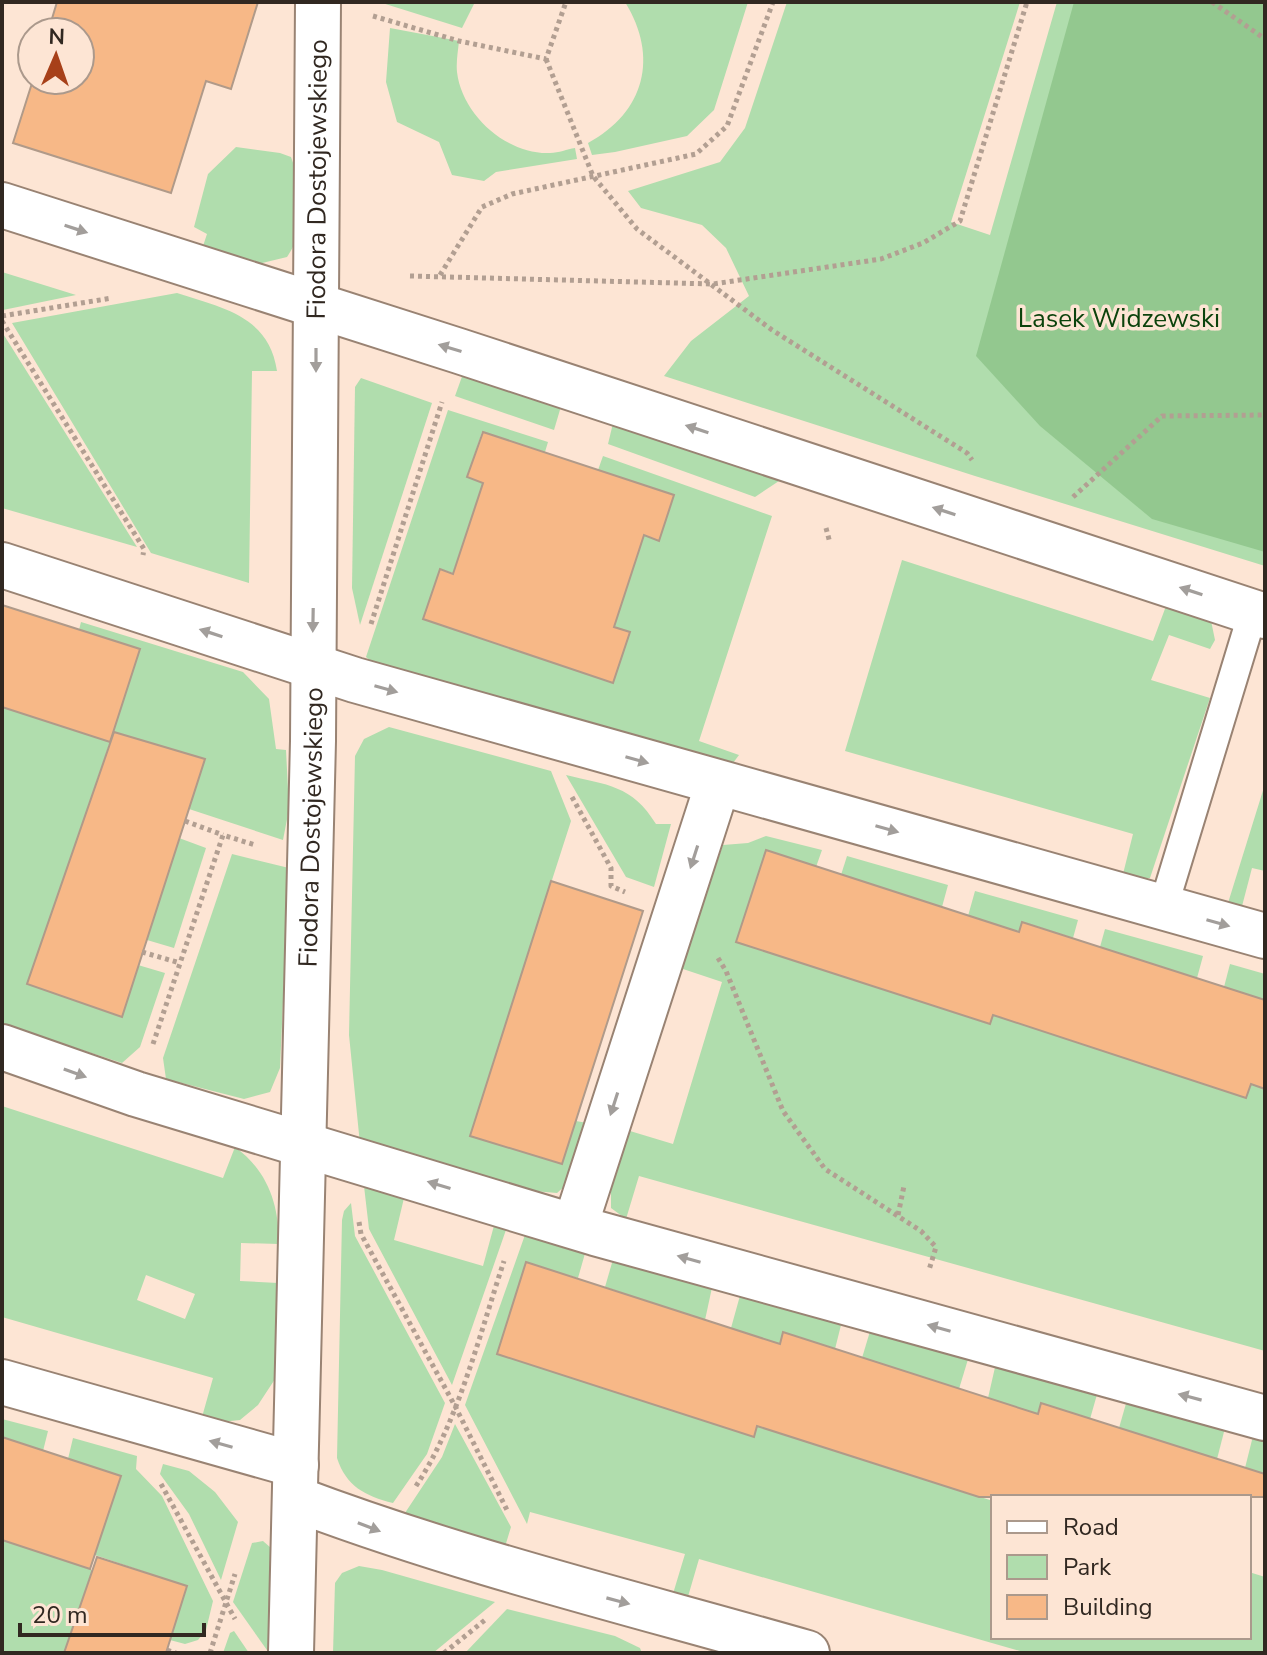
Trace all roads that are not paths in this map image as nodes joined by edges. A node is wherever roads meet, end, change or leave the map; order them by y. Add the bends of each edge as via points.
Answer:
1 (318, 2) edge
2 (2, 205) edge
3 (316, 307) junction
4 (2, 565) edge
5 (1259, 614) edge
6 (312, 666) junction
7 (718, 783) junction
8 (1163, 908) junction
9 (1265, 936) edge
10 (2, 1047) edge
11 (302, 1143) junction
12 (575, 1226) junction
13 (2, 1382) edge
14 (1265, 1418) edge
15 (296, 1482) junction
16 (698, 1638) edge
17 (291, 1653) edge
18 (807, 1653) edge

1 - 3 street, Fiodora Dostojewskiego
2 -> 3 street
5 -> 3 street
3 -> 6 street, Fiodora Dostojewskiego
6 -> 4 street
5 - 8 lane
6 -> 7 street
6 - 11 street, Fiodora Dostojewskiego
7 -> 8 street
7 -> 12 street
8 -> 9 street
10 -> 11 street
12 -> 11 street
11 - 15 street, Fiodora Dostojewskiego
14 -> 12 street
15 -> 13 street
15 -> 16 street via 386,1533
15 - 17 street, Fiodora Dostojewskiego
16 - 18 street

